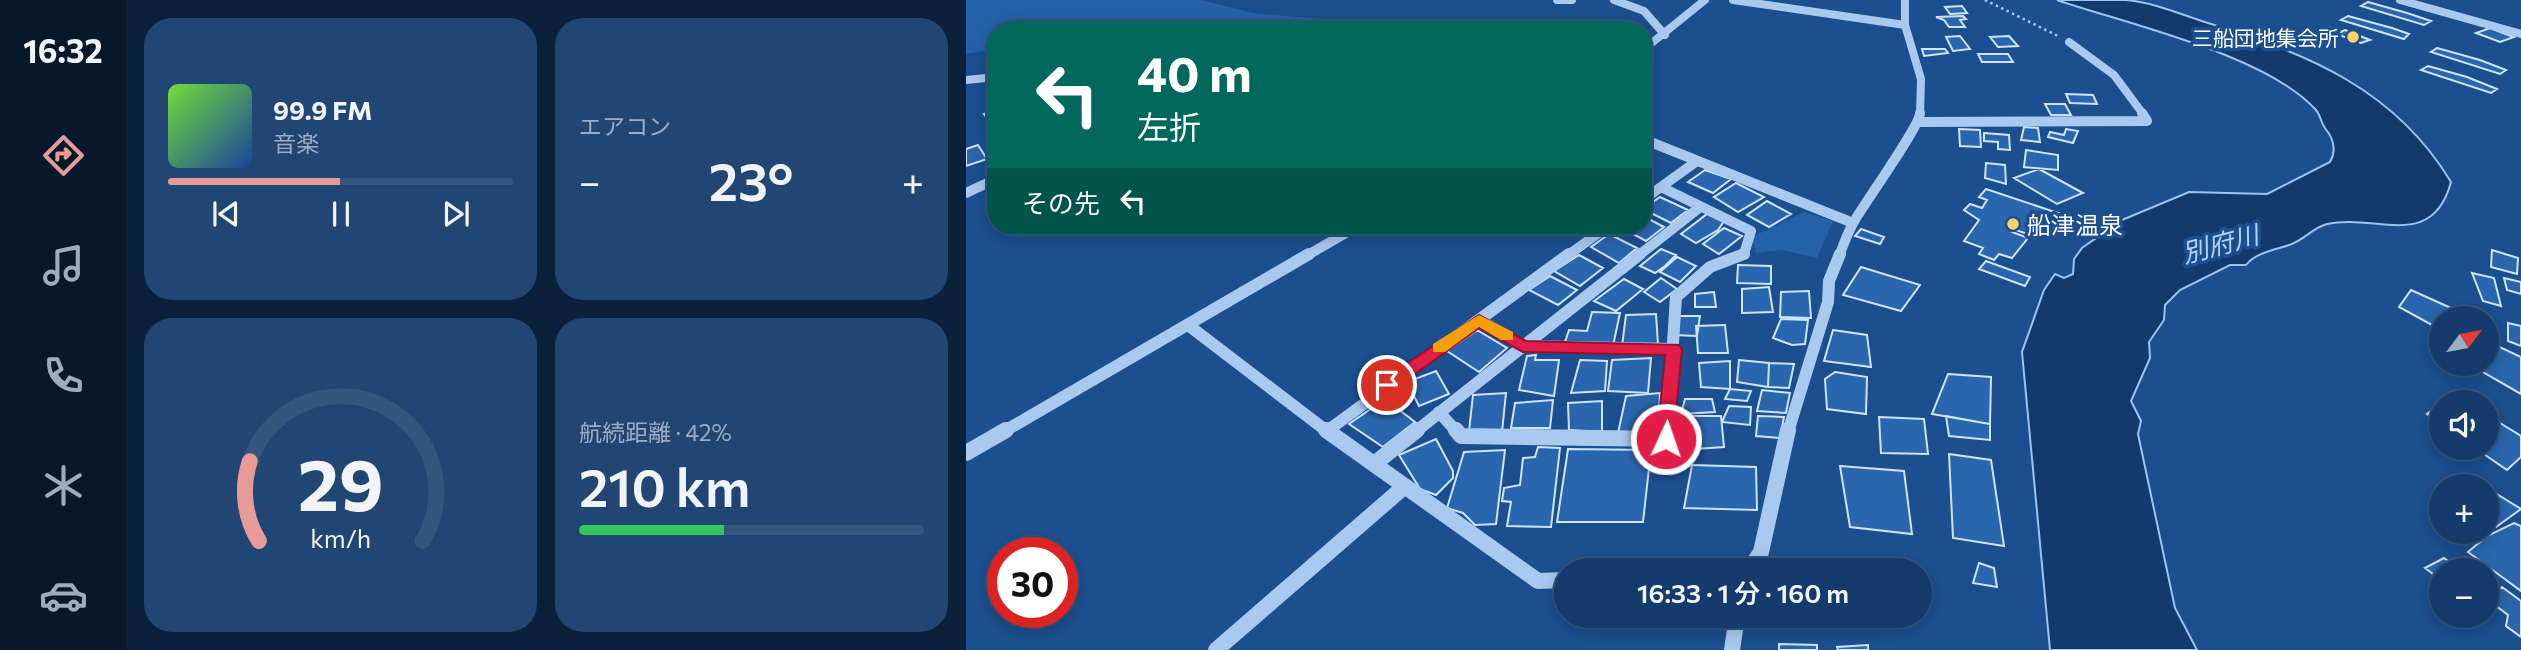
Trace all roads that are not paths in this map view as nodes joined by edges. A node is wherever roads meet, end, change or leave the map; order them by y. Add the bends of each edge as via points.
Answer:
1 (1557, 0) edge
2 (1572, 0) edge
3 (1614, 0) edge
4 (1705, 0) edge
5 (1733, 0) edge
6 (1905, 0) edge
7 (2400, 0) edge
8 (1905, 25) junction
9 (2521, 34) edge
10 (1665, 35) junction
11 (2069, 42) road end
12 (1652, 44) edge
13 (987, 78) edge
14 (966, 80) edge
15 (1920, 122) junction
16 (1652, 143) edge
17 (1697, 161) junction
18 (987, 183) edge
19 (1661, 187) junction
20 (966, 193) edge
21 (1652, 194) edge
22 (1699, 208) junction
23 (1853, 223) junction
24 (1343, 235) edge
25 (1596, 235) edge
26 (1479, 320) junction
27 (1188, 325) junction
28 (1523, 346) junction
29 (1674, 349) junction
30 (1439, 412) junction
31 (1327, 431) junction
32 (966, 453) edge
33 (1374, 464) junction
34 (1405, 486) junction
35 (1756, 558) edge
36 (1554, 580) edge
37 (1735, 628) edge
38 (1216, 650) edge
39 (1732, 650) edge

1 - 2 street
3 - 10 street via 1646,12
4 - 10 street
5 - 8 street
6 - 8 street
7 - 9 street
8 - 15 street via 1921,79
10 - 12 street
11 - 15 street via 2104,63 2128,89 2147,121
13 - 14 street
15 - 23 street
16 - 17 street
17 - 19 street
17 - 23 street
18 - 20 street
19 - 21 street
19 - 22 street
22 - 28 street
22 - 29 street via 1751,231 1744,254 1710,267 1676,297
23 - 35 street via 1829,281 1828,302 1793,407
24 - 27 street
25 - 26 street
26 - 28 street
26 - 31 street
27 - 31 street
27 - 32 street
28 - 29 street
28 - 30 street
29 - 30 street via 1666,439 1461,436
30 - 33 street
31 - 33 street
33 - 34 street
34 - 36 street via 1538,581
34 - 38 street
37 - 39 street

